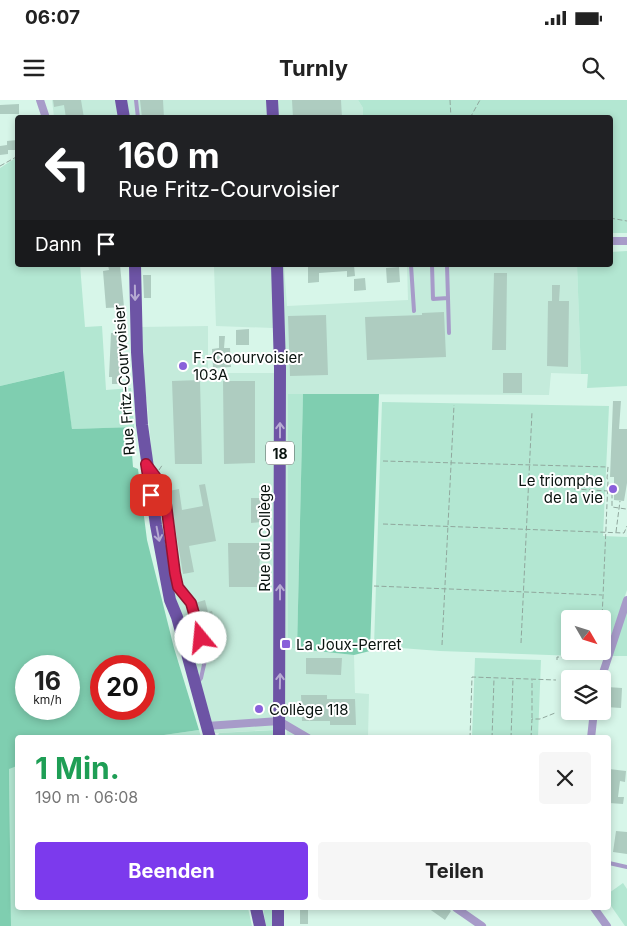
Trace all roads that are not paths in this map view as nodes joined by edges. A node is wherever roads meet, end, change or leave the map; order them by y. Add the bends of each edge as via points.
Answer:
1 (40, 100) edge
2 (121, 100) edge
3 (136, 100) edge
4 (272, 100) edge
5 (45, 115) edge
6 (124, 115) edge
7 (138, 115) edge
8 (273, 115) edge
9 (613, 241) edge
10 (627, 241) edge
11 (135, 267) edge
12 (277, 267) edge
13 (412, 267) edge
14 (432, 267) edge
15 (446, 267) edge
16 (448, 298) junction
17 (414, 311) dead end
18 (449, 333) dead end
19 (171, 574) junction
20 (627, 600) edge
21 (604, 670) edge
22 (195, 686) junction
23 (593, 720) edge
24 (279, 721) junction
25 (208, 732) edge
26 (293, 733) edge
27 (279, 735) edge
28 (591, 735) edge
29 (611, 864) edge
30 (627, 867) edge
31 (256, 910) edge
32 (278, 910) edge
33 (459, 910) edge
34 (595, 910) edge
35 (260, 926) edge
36 (278, 926) edge
37 (482, 926) edge
38 (607, 926) edge

1 - 5 street
2 - 6 main road
3 - 7 lane
4 - 8 main road
9 - 10 street
11 -> 19 main road, Rue Fritz-Courvoisier via 139,402 146,464
24 -> 12 main road, Rue du Collège / 18
13 - 17 lane
14 - 16 lane via 433,299
15 - 16 lane
16 - 18 lane
19 - 22 main road, Rue Fritz-Courvoisier via 170,600
19 - 22 lane via 191,603 206,656 201,678
20 - 21 street
22 - 25 main road, Rue Fritz-Courvoisier
23 - 28 street
24 - 25 street
24 - 26 street
24 - 27 main road, 18
29 - 30 lane
31 - 35 main road
32 - 36 main road
33 - 37 street
34 - 38 street

